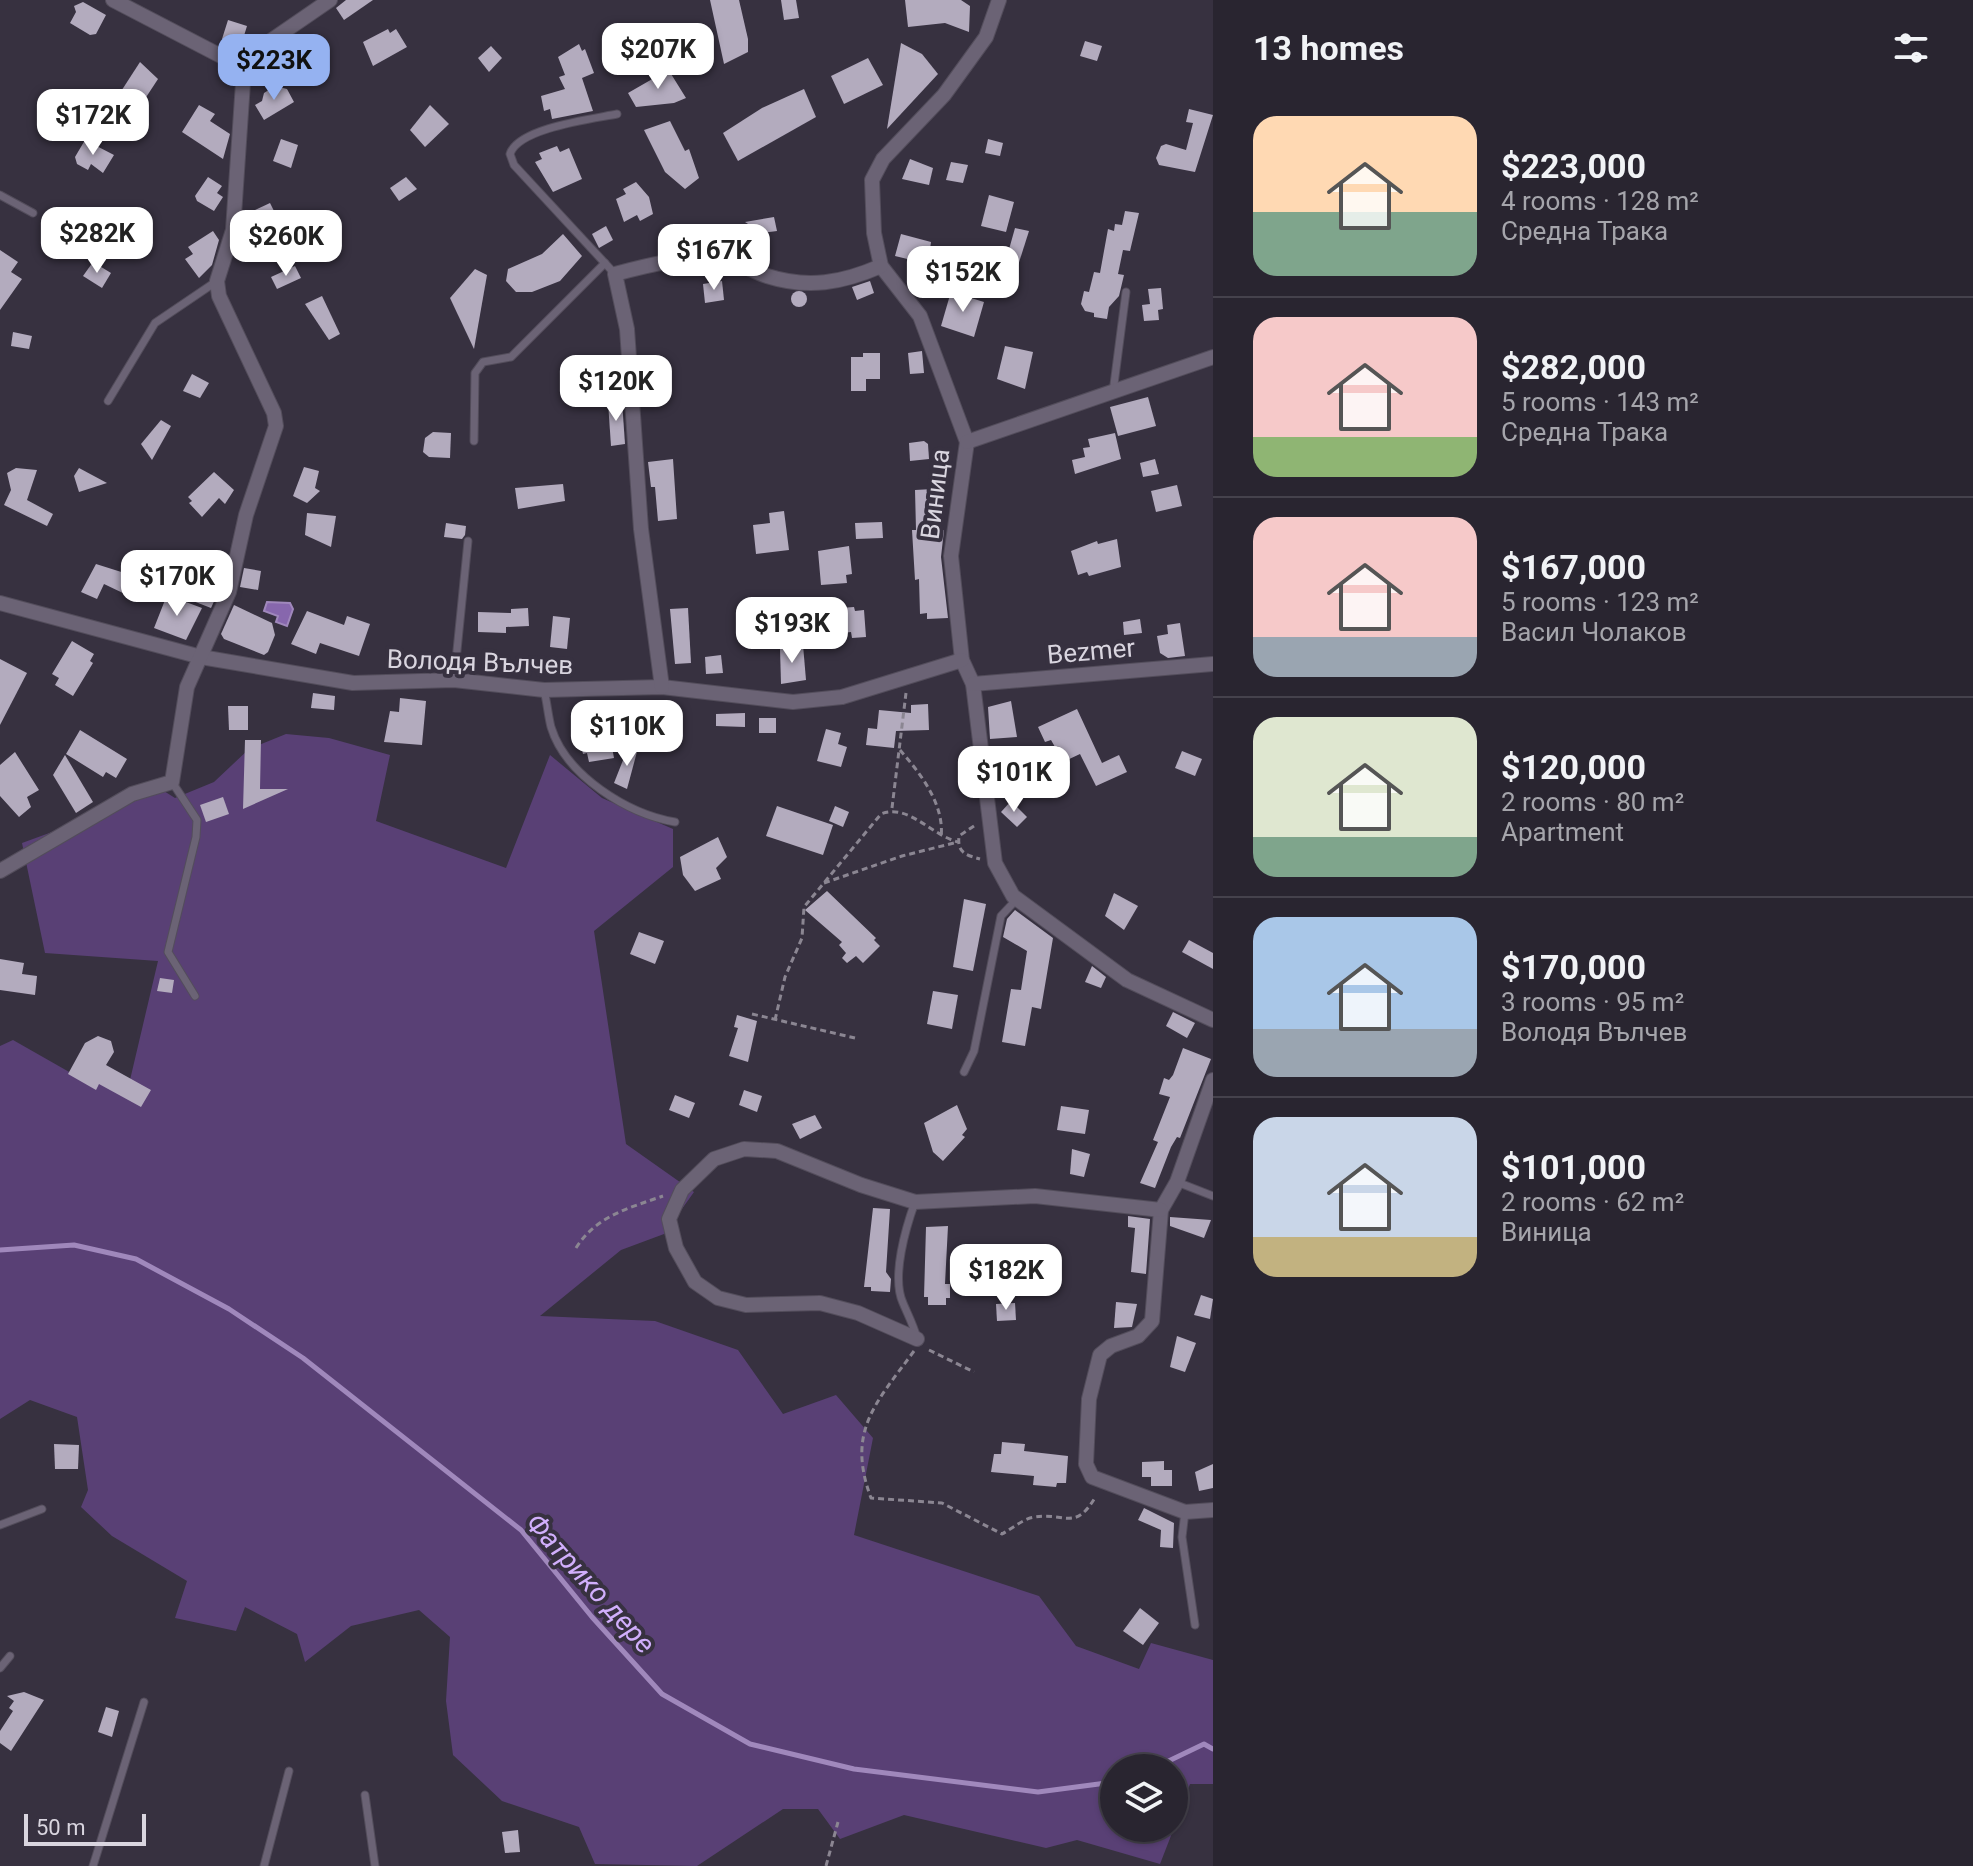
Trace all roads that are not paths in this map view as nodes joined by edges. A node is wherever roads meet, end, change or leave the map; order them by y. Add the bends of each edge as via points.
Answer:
1 (330, 0) edge
2 (999, 0) edge
3 (117, 1) edge
4 (244, 68) junction
5 (617, 114) dead end
6 (0, 195) edge
7 (33, 213) dead end
8 (881, 266) junction
9 (610, 268) junction
10 (217, 281) junction
11 (1126, 292) dead end
12 (1213, 357) edge
13 (1113, 392) junction
14 (108, 401) dead end
15 (474, 441) dead end
16 (967, 442) junction
17 (468, 541) dead end
18 (0, 603) edge
19 (201, 657) junction
20 (962, 660) junction
21 (1213, 664) edge
22 (454, 680) junction
23 (973, 684) junction
24 (662, 687) junction
25 (544, 690) junction
26 (172, 782) junction
27 (675, 822) dead end
28 (0, 871) edge
29 (1017, 899) junction
30 (195, 996) dead end
31 (1213, 1020) edge
32 (964, 1072) dead end
33 (1213, 1080) edge
34 (1177, 1182) junction
35 (1213, 1196) edge
36 (915, 1202) junction
37 (1161, 1210) junction
38 (918, 1342) joint
39 (42, 1509) dead end
40 (1213, 1510) edge
41 (1185, 1512) junction
42 (0, 1525) edge
43 (1195, 1625) dead end
44 (10, 1656) dead end
45 (0, 1668) edge
46 (144, 1702) dead end
47 (289, 1771) dead end
48 (365, 1795) dead end
49 (93, 1866) edge
50 (264, 1866) edge
51 (375, 1866) edge

1 - 4 street via 266,44
2 - 8 street, Виница via 986,37 944,95 883,159 872,180
3 - 4 street
4 - 10 street via 233,230
5 - 9 lane via 537,132 514,144 510,154 514,165
6 - 7 lane
8 - 9 street via 849,280 807,285 726,260
8 - 16 street, Виница via 920,316
9 - 15 lane via 511,357 483,362 475,373
9 - 24 street via 627,329 641,529
10 - 14 lane via 155,323
10 - 19 street via 276,426 246,515 229,592
11 - 13 lane
12 - 13 street
13 - 16 street
16 - 20 street, Виница via 951,556
17 - 22 lane
18 - 19 street, Володя Вълчев
19 - 22 street, Володя Вълчев via 353,683
19 - 26 street via 187,687
20 - 23 street, Виница
20 - 24 street, Володя Вълчев via 842,697 793,702
21 - 23 street, Bezmer
22 - 25 street, Володя Вълчев
23 - 29 street, Виница via 995,863
24 - 25 street, Володя Вълчев
25 - 27 lane via 551,728 568,760 626,805
26 - 28 street via 132,794
26 - 30 lane via 197,820 197,829 168,952
29 - 31 street via 1127,980
29 - 32 lane via 1001,916 974,1051
33 - 34 street
34 - 35 lane
34 - 37 street
36 - 37 street via 1035,1196
36 - 38 lane via 900,1245 902,1301
36 - 38 street via 777,1151 744,1149 714,1159 682,1190 669,1219 676,1248 695,1282 718,1298 746,1305 820,1303 858,1313
37 - 41 street via 1152,1321 1138,1336 1100,1355 1089,1399 1086,1464 1092,1477
39 - 42 lane
40 - 41 street
41 - 43 lane via 1182,1537
44 - 45 lane
46 - 49 lane
47 - 50 lane
48 - 51 lane

